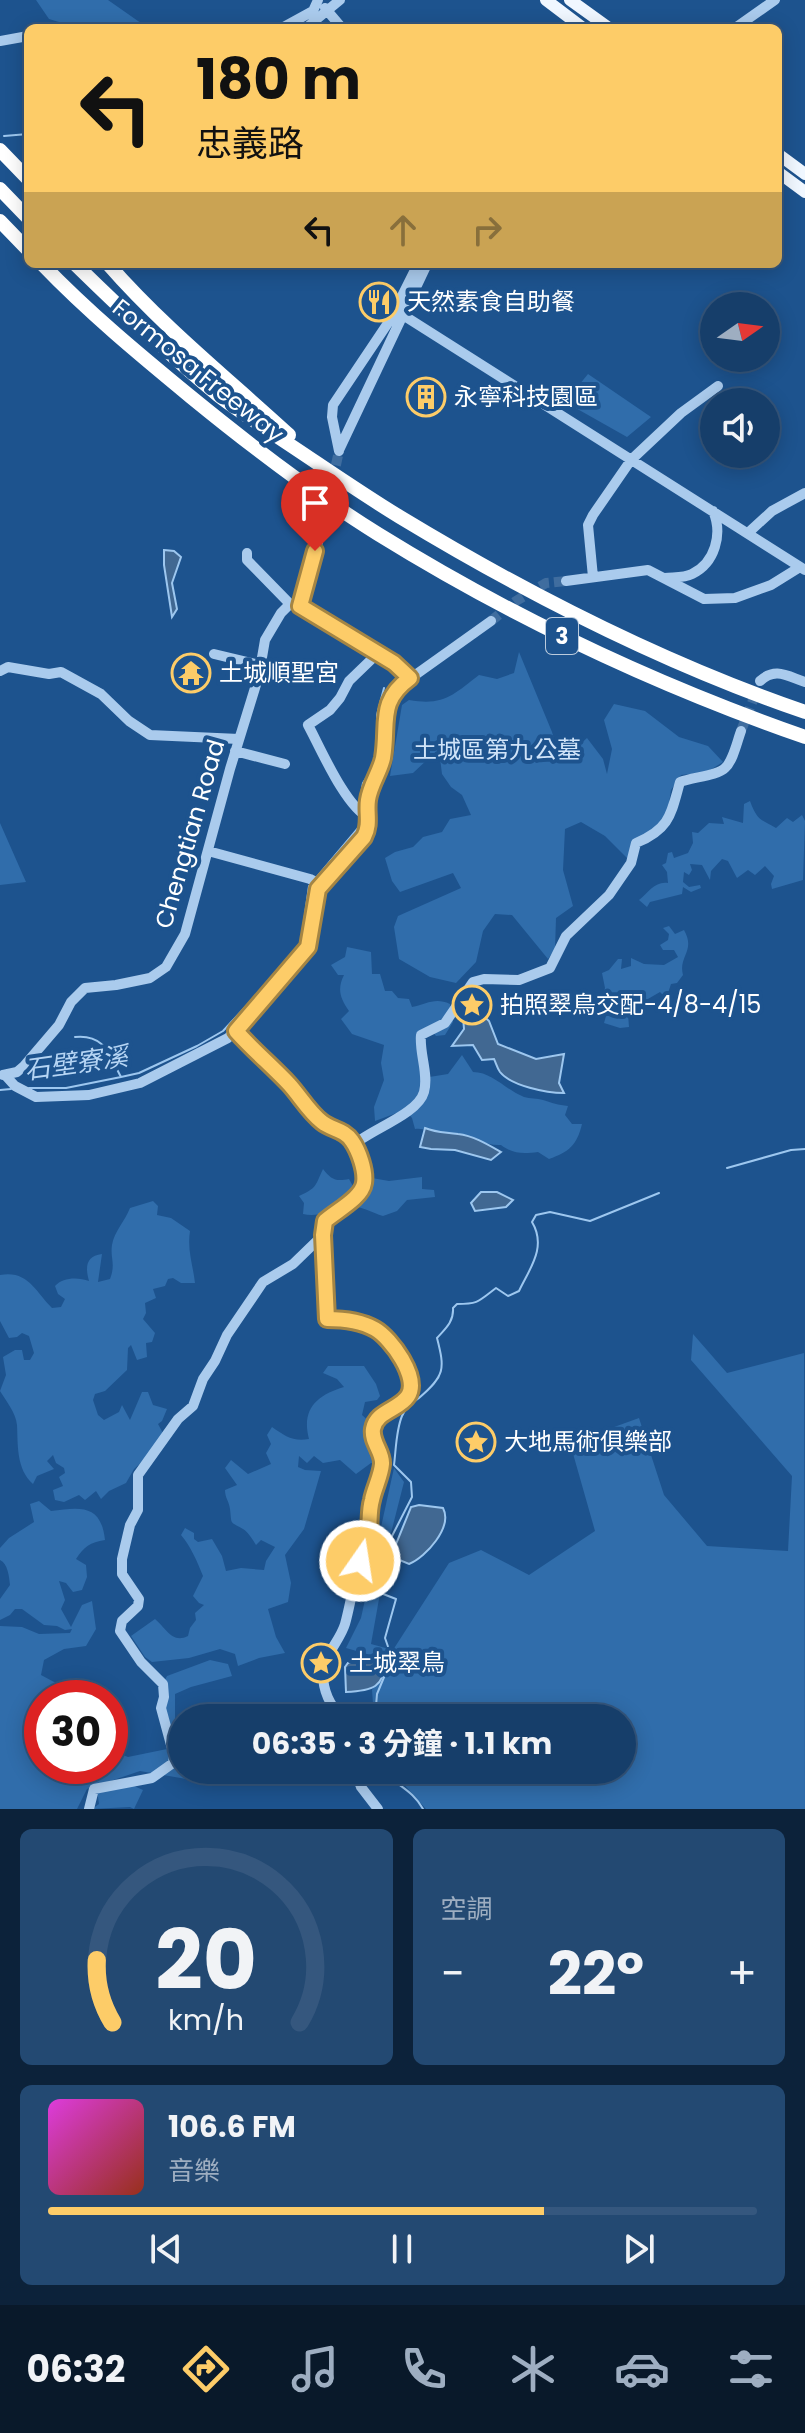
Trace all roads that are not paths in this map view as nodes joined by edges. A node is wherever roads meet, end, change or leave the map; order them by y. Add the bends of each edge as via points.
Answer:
1 (340, 0) edge
2 (546, 0) edge
3 (570, 0) edge
4 (775, 0) edge
5 (318, 1) edge
6 (582, 9) junction
7 (328, 10) junction
8 (289, 24) edge
9 (311, 24) edge
10 (339, 24) edge
11 (573, 24) edge
12 (576, 24) edge
13 (603, 24) edge
14 (741, 24) edge
15 (24, 37) edge
16 (0, 41) edge
17 (0, 150) edge
18 (799, 166) edge
19 (805, 174) edge
20 (24, 175) edge
21 (782, 175) edge
22 (0, 189) edge
23 (805, 192) edge
24 (24, 214) edge
25 (0, 221) edge
26 (24, 246) edge
27 (46, 268) edge
28 (79, 268) edge
29 (111, 268) edge
30 (416, 268) edge
31 (425, 268) edge
32 (398, 312) junction
33 (718, 386) dead end
34 (343, 391) junction
35 (353, 418) junction
36 (334, 426) junction
37 (347, 432) junction
38 (631, 460) junction
39 (328, 471) junction
40 (805, 493) edge
41 (713, 511) junction
42 (323, 524) tunnel mouth
43 (748, 533) junction
44 (247, 553) dead end
45 (802, 569) edge
46 (593, 577) junction
47 (665, 578) junction
48 (566, 581) tunnel mouth
49 (295, 605) junction
50 (491, 621) tunnel mouth
51 (378, 653) junction
52 (214, 654) dead end
53 (260, 665) junction
54 (0, 671) edge
55 (410, 678) junction
56 (760, 681) dead end
57 (805, 682) edge
58 (805, 712) edge
59 (741, 731) tunnel mouth
60 (805, 737) edge
61 (239, 739) junction
62 (235, 751) junction
63 (285, 764) dead end
64 (363, 813) junction
65 (208, 851) junction
66 (316, 882) junction
67 (236, 1031) junction
68 (3, 1076) edge
69 (355, 1144) junction
70 (323, 1235) junction
71 (330, 1704) edge
72 (360, 1784) edge
73 (89, 1809) edge
74 (378, 1809) edge

1 - 7 street
2 - 11 main road
3 - 6 main road
4 - 14 street
5 - 7 street
5 - 8 street via 313,11
6 - 12 street
6 - 13 main road
7 - 9 street
7 - 10 street
15 - 16 street
17 - 20 highway
18 - 19 main road
21 - 23 main road
22 - 24 highway
25 - 26 highway
27 - 60 highway, Formosa Freeway / 3 via 206,409 376,533 560,635
28 - 39 highway, Formosa Freeway / 3 via 220,396
29 - 39 highway
30 - 32 street
31 - 32 street
32 - 34 street
32 - 35 street
32 - 38 street
33 - 38 street
34 - 35 street via 337,418 342,423
34 - 36 street via 333,405
35 - 37 street
36 - 37 street
36 - 37 street via 339,451
38 - 41 street
38 - 46 street via 588,525
39 - 58 highway, Formosa Freeway / 3 via 470,559 567,611 661,656
40 - 43 street via 772,511
41 - 43 street
41 - 47 street via 713,555 689,576
42 - 49 street, Chengtian Road
43 - 45 street
44 - 49 street via 247,560
45 - 47 street via 735,598 704,599
46 - 47 street via 648,570
46 - 48 street
49 - 51 street
49 - 53 street, Chengtian Road via 281,613 265,640
50 - 55 street
51 - 55 street
51 - 64 street via 349,681 330,710 308,725 350,801
52 - 53 street
53 - 61 street, Chengtian Road
54 - 61 street via 8,667 61,672 101,694 150,735
55 - 64 street via 389,700 383,760
56 - 57 street via 774,672
59 - 69 street via 727,767 680,782 666,825 636,843 631,863 609,895 566,936 550,968 519,980 473,982 445,1023 421,1035 424,1092 400,1116
61 - 62 street, Chengtian Road
62 - 63 street
62 - 65 street, Chengtian Road
64 - 66 street via 368,829 364,837
65 - 66 street
65 - 68 street, Chengtian Road via 185,934 166,967 150,978 85,988 24,1066
66 - 67 street via 308,947
67 - 68 street via 140,1083 80,1097 28,1094
67 - 69 street via 318,1118 345,1132
69 - 70 street via 364,1182 355,1198 325,1221
70 - 71 street via 327,1319 346,1320 382,1334 412,1379 406,1400 373,1427 382,1466 345,1624 324,1662
70 - 73 street via 293,1264 263,1282 227,1335 193,1406 138,1475 138,1510 130,1525 122,1574 139,1599 120,1631 163,1684 161,1708 173,1763 152,1778 94,1789
72 - 74 street

